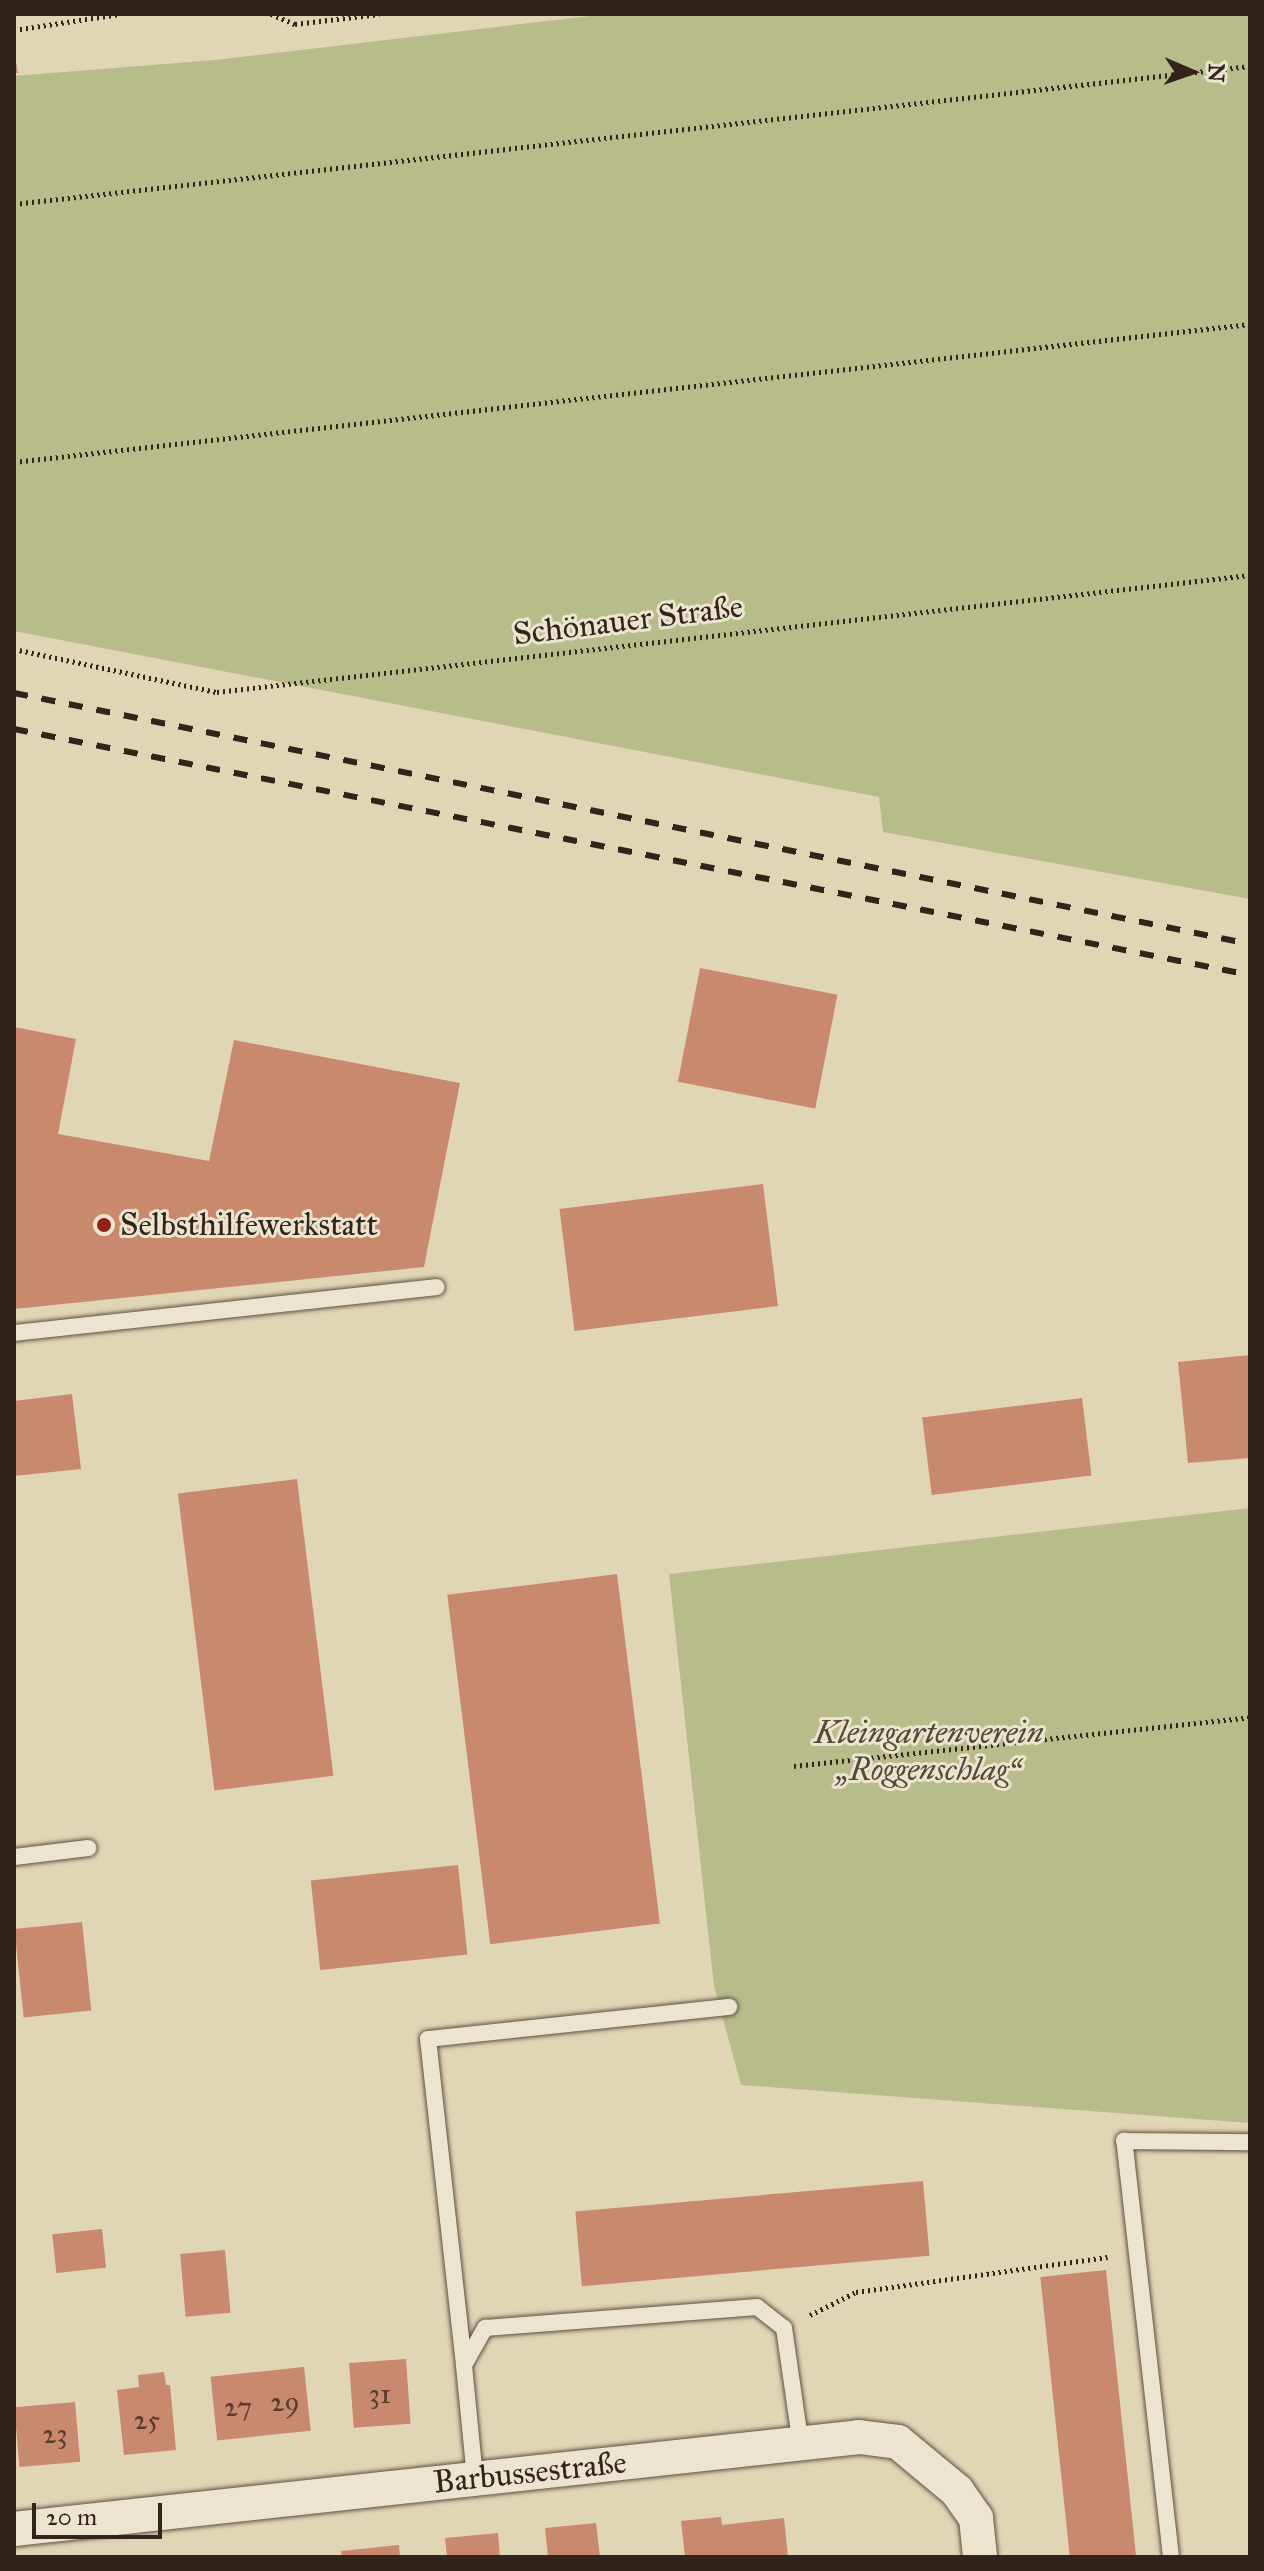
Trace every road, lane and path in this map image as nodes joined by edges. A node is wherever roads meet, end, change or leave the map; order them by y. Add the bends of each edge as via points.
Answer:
1 (120, 14) edge
2 (271, 14) edge
3 (379, 14) edge
4 (14, 30) edge
5 (1250, 66) edge
6 (14, 204) edge
7 (1250, 324) edge
8 (14, 462) edge
9 (1250, 575) edge
10 (14, 649) edge
11 (437, 1287) dead end
12 (14, 1333) edge
13 (1250, 1717) edge
14 (794, 1766) dead end
15 (88, 1848) dead end
16 (14, 1857) edge
17 (729, 2007) dead end
18 (1250, 2142) edge
19 (1136, 2253) junction
20 (784, 2328) junction
21 (464, 2365) junction
22 (801, 2446) junction
23 (475, 2478) junction
24 (14, 2529) edge
25 (980, 2557) edge
26 (1171, 2557) edge

1 - 4 path
2 - 3 path via 295,24
5 - 6 path
7 - 8 path
9 - 10 path, Schönauer Straße via 217,692
11 - 12 lane
13 - 14 path
15 - 16 lane
17 - 21 lane via 428,2039
18 - 19 lane via 1124,2141
19 - 20 path via 856,2292
19 - 26 lane
20 - 21 lane via 757,2307 485,2328
20 - 22 lane
21 - 23 lane
22 - 23 street, Barbussestraße
22 - 25 street, Barbussestraße via 859,2437 898,2442 957,2491 976,2518
23 - 24 street, Barbussestraße

